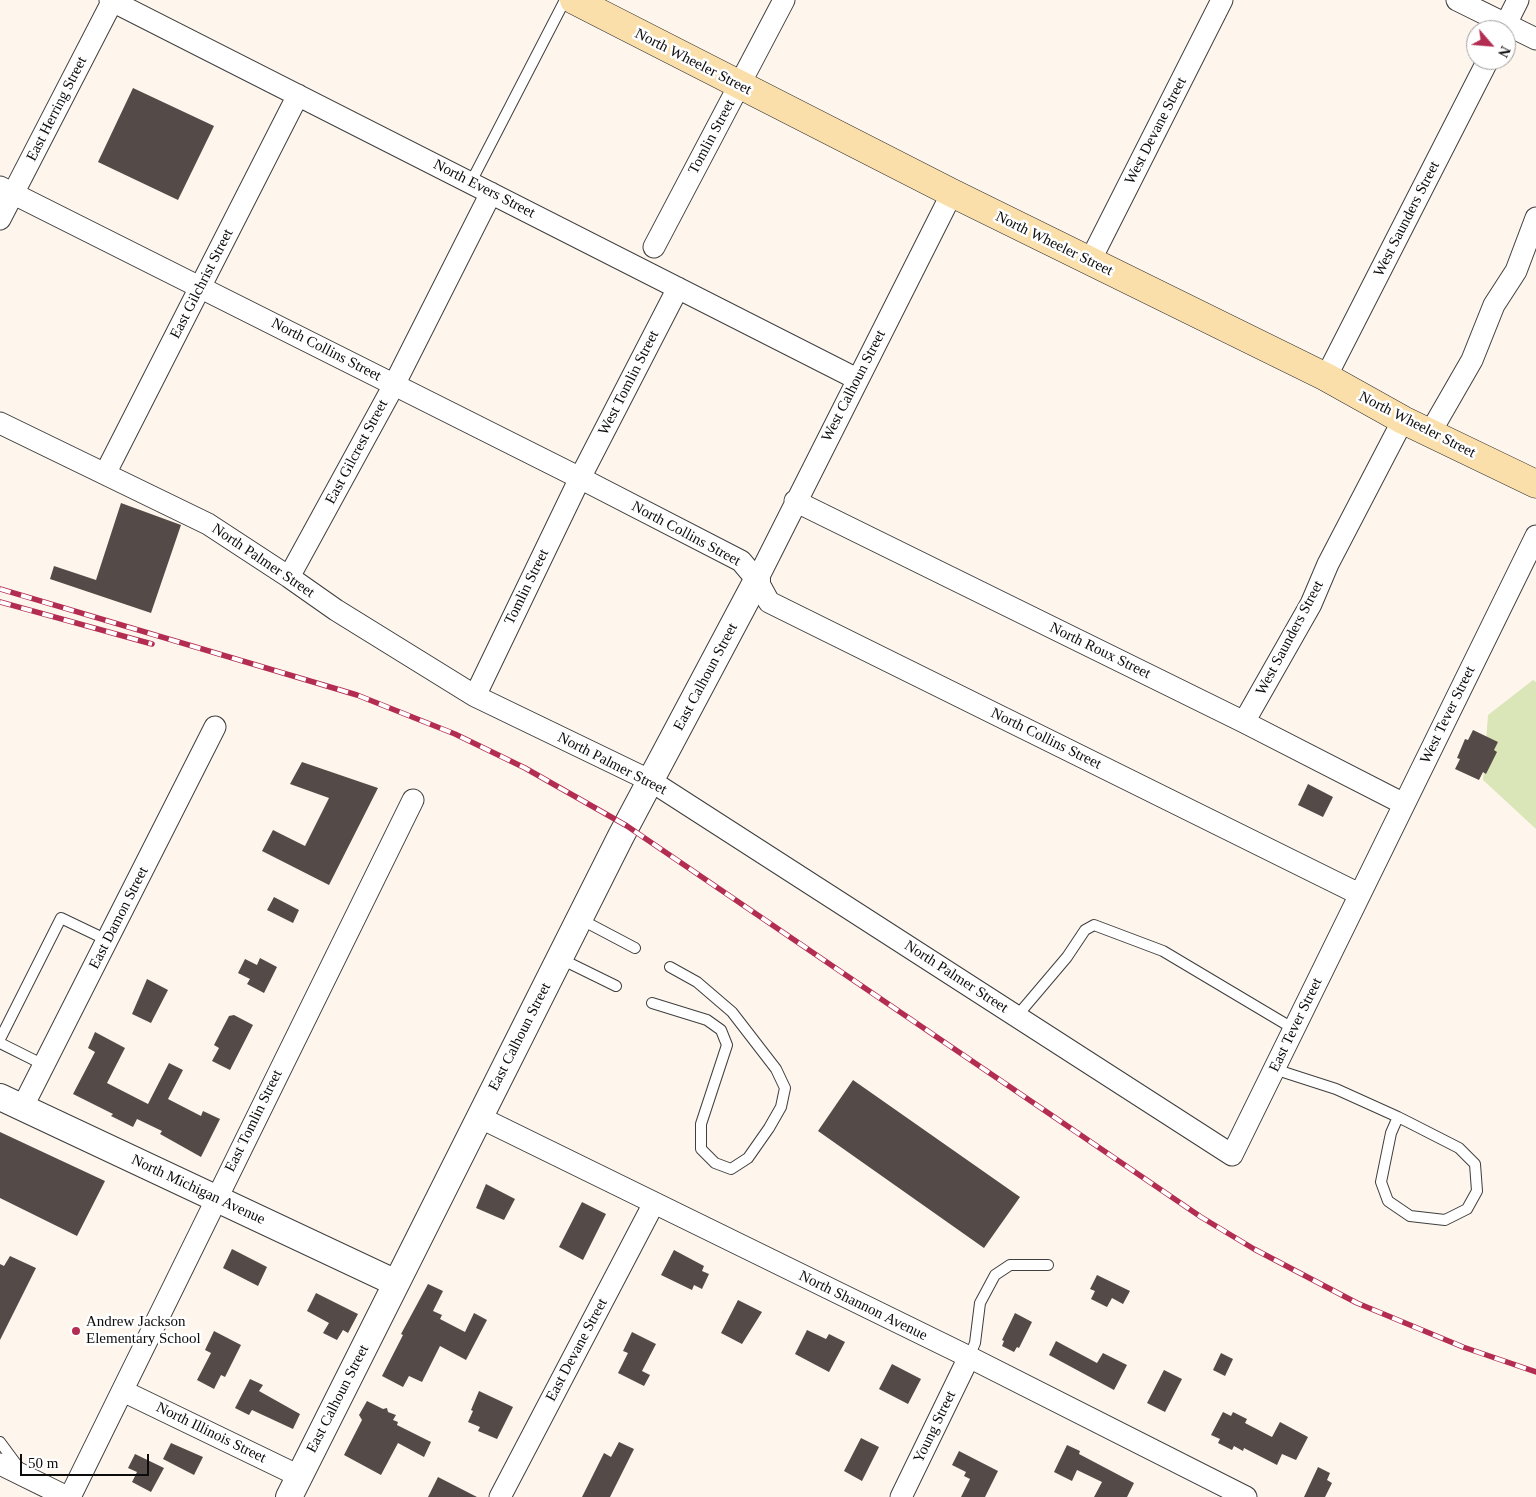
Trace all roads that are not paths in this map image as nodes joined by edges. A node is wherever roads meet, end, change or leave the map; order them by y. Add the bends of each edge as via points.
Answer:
1 (112, 0) edge
2 (565, 0) edge
3 (574, 0) edge
4 (784, 0) edge
5 (1222, 0) edge
6 (1458, 0) edge
7 (1518, 0) edge
8 (1493, 20) edge
9 (1508, 20) edge
10 (1516, 31) edge
11 (1536, 39) edge
12 (1483, 70) edge
13 (739, 86) junction
14 (298, 96) junction
15 (471, 182) junction
16 (6, 190) edge
17 (491, 193) junction
18 (952, 193) junction
19 (1536, 218) edge
20 (0, 219) edge
21 (654, 247) dead end
22 (1090, 261) junction
23 (201, 288) junction
24 (678, 288) junction
25 (1326, 377) junction
26 (857, 379) junction
27 (394, 385) junction
28 (1403, 420) junction
29 (0, 423) edge
30 (1430, 433) junction
31 (106, 472) junction
32 (580, 478) junction
33 (1536, 484) edge
34 (795, 501) junction
35 (1536, 536) edge
36 (290, 576) junction
37 (757, 580) junction
38 (475, 696) junction
39 (1244, 722) junction
40 (215, 727) dead end
41 (651, 781) junction
42 (413, 800) dead end
43 (1404, 804) junction
44 (1359, 894) junction
45 (580, 918) junction
46 (107, 940) junction
47 (635, 948) dead end
48 (559, 958) junction
49 (670, 967) dead end
50 (616, 986) dead end
51 (652, 1003) dead end
52 (1017, 1016) junction
53 (1294, 1029) junction
54 (0, 1039) edge
55 (0, 1043) edge
56 (44, 1065) junction
57 (1274, 1069) junction
58 (11, 1103) edge
59 (479, 1118) junction
60 (1398, 1118) junction
61 (1232, 1154) joint
62 (216, 1198) junction
63 (654, 1203) junction
64 (1048, 1264) dead end
65 (396, 1284) junction
66 (969, 1358) junction
67 (123, 1391) junction
68 (0, 1442) edge
69 (0, 1464) edge
70 (27, 1478) junction
71 (294, 1486) edge
72 (69, 1497) edge
73 (500, 1497) edge
74 (901, 1497) edge
75 (1246, 1497) edge

1 - 14 street, North Evers Street
1 - 16 street, East Herring Street
2 - 15 lane
3 - 13 main road, North Wheeler Street
4 - 13 street, Tomlin Street
5 - 22 street, West Devane Street
6 - 8 street
7 - 9 street
10 - 11 street
12 - 25 street, West Saunders Street
13 - 18 main road, North Wheeler Street
13 - 21 street, Tomlin Street
14 - 15 street, North Evers Street
14 - 23 street, East Gilchrist Street
15 - 17 street, North Evers Street
16 - 20 street, East Herring Street
16 - 23 street, North Collins Street
17 - 24 street, North Evers Street
17 - 27 street, East Gilcrest Street
18 - 22 main road, North Wheeler Street
18 - 26 street, West Calhoun Street
19 - 30 street via 1516,271 1494,305 1472,360
22 - 25 main road, North Wheeler Street
23 - 27 street, North Collins Street
23 - 31 street, East Gilchrist Street
24 - 26 street, North Evers Street
24 - 32 street, West Tomlin Street
25 - 28 main road, North Wheeler Street
26 - 34 street, West Calhoun Street
27 - 32 street, North Collins Street
27 - 36 street, East Gilcrest Street
28 - 30 main road, North Wheeler Street
28 - 39 street, West Saunders Street via 1328,564 1311,604
29 - 31 street, North Palmer Street
30 - 33 main road, North Wheeler Street
31 - 36 street, North Palmer Street via 208,524
32 - 37 street, North Collins Street via 741,561
32 - 38 street, Tomlin Street
34 - 37 street, West Calhoun Street
34 - 39 street, North Roux Street
35 - 43 street, West Tever Street
36 - 38 street, North Palmer Street via 336,610
37 - 41 street, East Calhoun Street
37 - 44 street, North Collins Street via 769,602
38 - 41 street, North Palmer Street
39 - 43 street, North Roux Street
40 - 46 street, East Damon Street
41 - 45 street, East Calhoun Street
41 - 52 street, North Palmer Street
42 - 62 street, East Tomlin Street
43 - 44 street, West Tever Street
44 - 53 street, East Tever Street
45 - 47 lane
45 - 48 street, East Calhoun Street
46 - 54 lane via 61,918
46 - 56 street, East Damon Street
48 - 50 lane
48 - 59 street, East Calhoun Street
49 - 51 lane via 697,982 732,1012 776,1069 785,1088 769,1128 748,1158 731,1169 715,1163 701,1149 701,1124 727,1044 721,1030 707,1020
52 - 53 lane via 1067,957 1085,930 1094,925 1163,951
52 - 61 street, North Palmer Street
53 - 57 street, East Tever Street
55 - 56 lane
56 - 58 street, East Damon Street
57 - 60 lane via 1336,1089
57 - 61 street, East Tever Street
58 - 62 street, North Michigan Avenue
59 - 63 street, North Shannon Avenue
59 - 65 street, East Calhoun Street
60 - 60 lane via 1459,1148 1475,1164 1477,1191 1467,1210 1445,1220 1410,1216 1388,1201 1381,1182 1391,1133
62 - 65 street, North Michigan Avenue
62 - 67 street, East Tomlin Street
63 - 66 street, North Shannon Avenue
63 - 73 street, East Devane Street
64 - 66 lane via 1010,1265 995,1275 980,1302 975,1343
65 - 71 street, East Calhoun Street
66 - 74 street, Young Street
66 - 75 street, North Shannon Avenue
67 - 71 street, North Illinois Street
67 - 72 street, East Tomlin Street
68 - 70 lane
69 - 70 street
70 - 72 street

